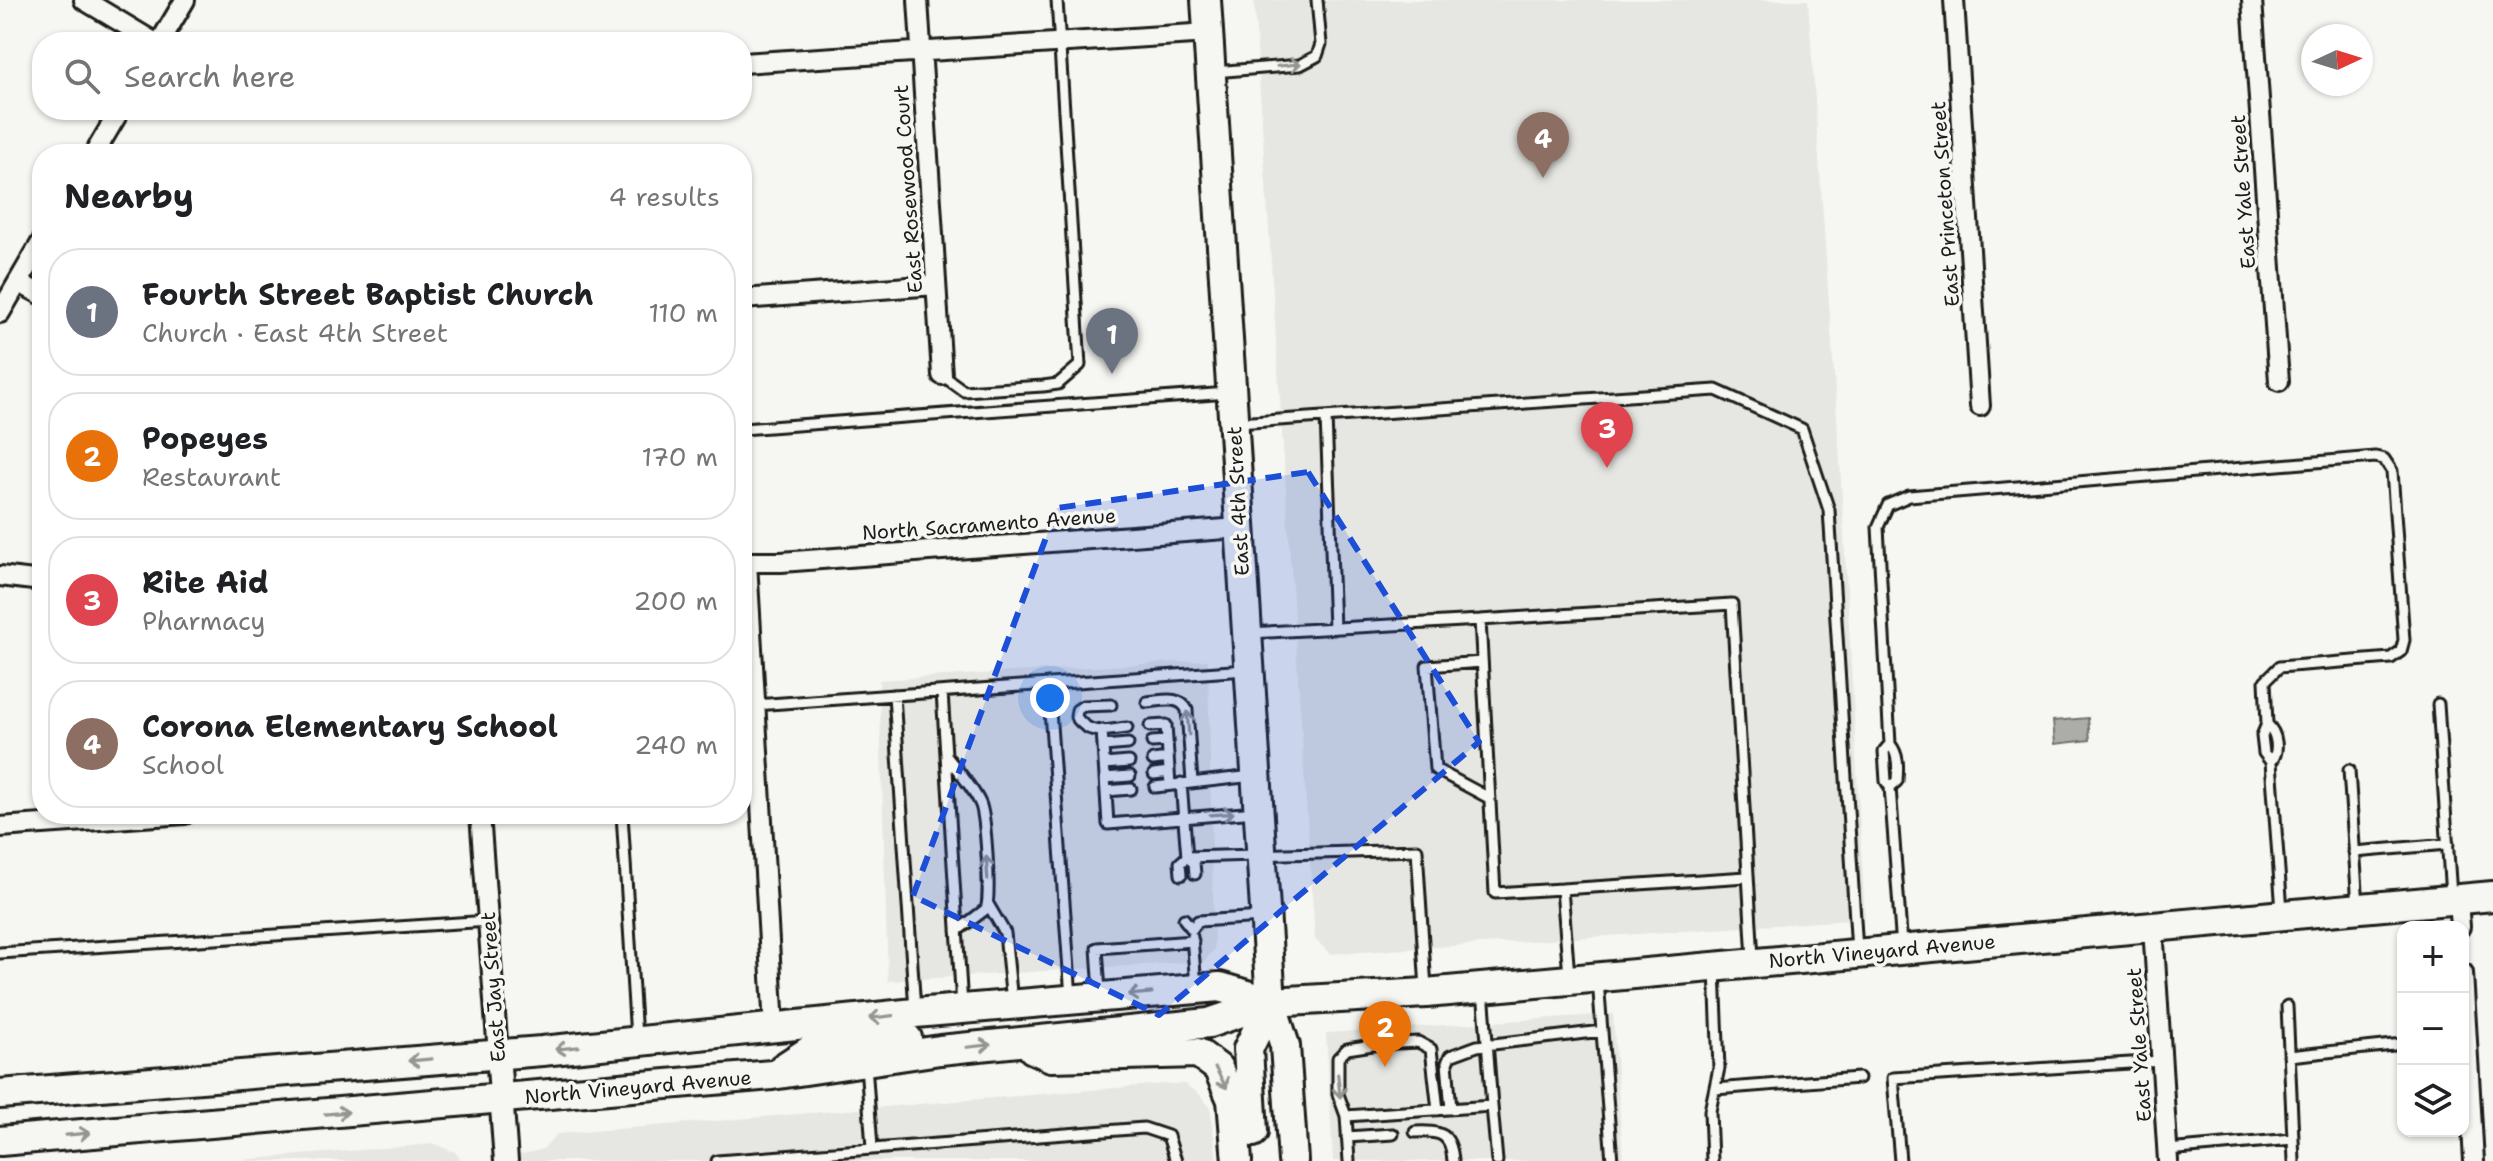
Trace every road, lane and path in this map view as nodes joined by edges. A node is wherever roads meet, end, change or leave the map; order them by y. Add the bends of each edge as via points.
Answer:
1 (84, 0) edge
2 (185, 0) edge
3 (918, 0) edge
4 (1057, 0) edge
5 (1206, 0) edge
6 (1317, 0) edge
7 (1954, 0) edge
8 (2252, 0) edge
9 (140, 32) edge
10 (164, 32) edge
11 (1209, 33) junction
12 (1060, 43) junction
13 (921, 51) junction
14 (752, 62) edge
15 (1211, 72) junction
16 (114, 120) edge
17 (100, 144) edge
18 (32, 258) edge
19 (18, 282) junction
20 (936, 285) junction
21 (32, 290) edge
22 (752, 298) edge
23 (0, 313) edge
24 (942, 375) joint
25 (2279, 381) dead end
26 (1232, 393) junction
27 (1980, 406) dead end
28 (1326, 417) junction
29 (1233, 423) junction
30 (752, 428) edge
31 (1239, 528) junction
32 (752, 561) edge
33 (0, 576) edge
34 (32, 580) edge
35 (1480, 620) junction
36 (1334, 628) junction
37 (1247, 633) junction
38 (1482, 662) junction
39 (752, 666) edge
40 (1249, 669) junction
41 (1048, 684) junction
42 (942, 692) junction
43 (894, 695) junction
44 (1147, 702) dead end
45 (2438, 704) dead end
46 (755, 705) junction
47 (1111, 705) dead end
48 (1150, 726) dead end
49 (1127, 728) dead end
50 (1102, 730) junction
51 (1167, 741) junction
52 (1152, 742) dead end
53 (1128, 744) dead end
54 (1103, 746) junction
55 (946, 756) junction
56 (1168, 758) junction
57 (1153, 760) dead end
58 (1129, 762) dead end
59 (1104, 764) junction
60 (2349, 770) dead end
61 (1169, 772) junction
62 (1154, 774) dead end
63 (1130, 776) dead end
64 (1257, 776) junction
65 (1105, 778) junction
66 (1192, 782) junction
67 (1176, 784) junction
68 (1155, 787) dead end
69 (1131, 789) dead end
70 (1106, 791) junction
71 (1489, 798) junction
72 (1260, 812) junction
73 (1184, 817) junction
74 (43, 824) edge
75 (481, 824) edge
76 (623, 824) edge
77 (0, 827) edge
78 (2448, 844) junction
79 (2354, 852) junction
80 (1263, 856) junction
81 (1187, 857) junction
82 (1195, 874) dead end
83 (1181, 875) dead end
84 (1747, 877) junction
85 (1562, 889) junction
86 (2493, 896) edge
87 (988, 904) junction
88 (2358, 909) junction
89 (2457, 909) edge
90 (2282, 916) junction
91 (1267, 917) junction
92 (1184, 919) dead end
93 (489, 921) junction
94 (1196, 923) junction
95 (2153, 927) junction
96 (957, 931) junction
97 (1193, 941) junction
98 (1902, 949) junction
99 (0, 953) edge
100 (1858, 953) junction
101 (1753, 963) junction
102 (1715, 966) junction
103 (1583, 978) junction
104 (1483, 987) junction
105 (1196, 989) junction
106 (1426, 993) junction
107 (2464, 993) edge
108 (1100, 998) junction
109 (1071, 1000) junction
110 (1271, 1002) junction
111 (1012, 1005) junction
112 (2287, 1006) dead end
113 (963, 1010) junction
114 (915, 1013) junction
115 (774, 1028) junction
116 (1602, 1031) junction
117 (636, 1041) junction
118 (1017, 1042) junction
119 (1486, 1045) junction
120 (2397, 1045) edge
121 (498, 1054) junction
122 (2289, 1056) junction
123 (2162, 1061) junction
124 (866, 1063) junction
125 (772, 1075) junction
126 (1859, 1078) dead end
127 (1715, 1089) junction
128 (0, 1094) edge
129 (501, 1099) junction
130 (1492, 1106) junction
131 (1451, 1109) junction
132 (1438, 1110) junction
133 (1346, 1116) junction
134 (1415, 1132) dead end
135 (1393, 1134) dead end
136 (1347, 1137) junction
137 (2293, 1139) junction
138 (0, 1141) edge
139 (872, 1148) junction
140 (2168, 1155) edge
141 (506, 1161) edge
142 (717, 1161) edge
143 (1176, 1161) edge
144 (1237, 1161) edge
145 (1255, 1161) edge
146 (1293, 1161) edge
147 (1349, 1161) edge
148 (1453, 1161) edge
149 (1497, 1161) edge
150 (1612, 1161) edge
151 (1712, 1161) edge
152 (1900, 1161) edge
153 (2294, 1161) edge
154 (2474, 1161) edge

1 - 9 street
2 - 10 street
3 - 13 street, East Rosewood Court
4 - 12 lane
5 - 11 main road, East 4th Street
15 -> 6 lane via 1300,65 1317,56
7 - 27 street, East Princeton Street
8 - 25 street, East Yale Street
11 - 12 street
11 - 15 main road, East 4th Street
12 - 13 street
12 - 24 lane via 1080,365 1058,384 1043,386 964,391
13 - 14 street
13 - 20 street, East Rosewood Court
15 - 26 main road, East 4th Street
16 - 17 street
18 - 19 street
19 - 21 street
19 - 23 street
20 - 22 street
20 - 24 street, East Rosewood Court
26 - 29 main road, East 4th Street
26 - 30 lane
28 - 29 lane
28 - 36 lane
28 - 100 lane via 1716,390 1802,429 1829,510
29 - 31 main road, East 4th Street
31 - 32 street, North Sacramento Avenue
31 - 37 main road, East 4th Street
33 - 34 street
35 - 36 lane
35 - 38 lane
35 - 84 lane via 1732,604
36 - 37 lane
37 - 40 main road, East 4th Street
38 - 71 lane
38 - 71 lane via 1427,666 1435,769
39 - 46 street
40 - 41 lane
40 - 64 main road, East 4th Street
41 - 42 lane
41 - 109 lane
42 - 43 lane
42 - 55 lane
43 - 46 lane
43 - 114 lane
66 -> 44 lane via 1184,703
45 - 78 lane
46 - 115 street
47 - 50 lane via 1077,710 1084,727
48 - 51 lane via 1166,725
49 - 50 lane
50 - 54 lane
51 - 52 lane
51 - 56 lane
53 - 54 lane
54 - 59 lane
87 -> 55 lane via 983,810
55 - 96 lane
56 - 57 lane
56 - 61 lane
58 - 59 lane
59 - 65 lane
60 - 79 lane
61 - 62 lane
61 - 67 lane
63 - 65 lane
64 - 66 lane
64 - 72 main road, East 4th Street
65 - 70 lane
66 - 67 lane
67 - 68 lane
67 - 73 lane
69 - 70 lane
70 - 73 lane via 1108,824
71 - 85 lane via 1495,893
73 -> 72 lane
72 - 80 main road, East 4th Street
73 - 81 lane
74 - 77 street
75 - 93 street, East Jay Street
76 - 117 lane
78 - 79 lane
78 - 89 lane
79 - 88 lane
80 - 81 lane
80 - 91 main road, East 4th Street
80 - 106 lane via 1417,850
81 - 82 lane
81 - 83 lane via 1180,863
84 - 85 lane
84 - 101 lane
85 - 103 lane
86 - 89 main road, North Vineyard Avenue
87 - 96 lane
87 - 111 lane via 1005,933
88 - 89 main road, North Vineyard Avenue
88 - 90 main road, North Vineyard Avenue
90 - 95 main road, North Vineyard Avenue
90 - 98 lane via 2271,762 2263,745 2265,681 2279,667 2391,658 2401,651 2392,471 2384,459 1909,496 1888,505 1878,527 1890,744 1884,751
91 - 94 lane
91 - 110 main road, East 4th Street
92 - 94 lane
93 - 99 lane
93 - 121 street, East Jay Street
94 - 97 lane
95 - 98 main road, North Vineyard Avenue
95 - 123 street, East Yale Street
96 - 113 lane
97 - 105 lane
97 - 108 lane via 1097,948
98 - 100 main road, North Vineyard Avenue
100 - 101 main road, North Vineyard Avenue
101 - 102 main road, North Vineyard Avenue
102 - 103 main road, North Vineyard Avenue
102 - 127 lane
103 - 104 main road, North Vineyard Avenue
103 - 116 lane
104 - 106 main road, North Vineyard Avenue
104 - 119 lane
105 -> 108 main road, North Vineyard Avenue
105 - 110 main road, North Vineyard Avenue via 1220,987
106 - 110 main road, North Vineyard Avenue
107 - 154 street
108 - 109 main road, North Vineyard Avenue
109 - 111 main road, North Vineyard Avenue
110 - 118 main road, North Vineyard Avenue via 1209,1023
110 - 145 main road, East 4th Street via 1248,1049
110 - 146 main road, East 4th Street via 1285,1046
111 - 113 main road, North Vineyard Avenue
112 - 122 lane
113 - 114 main road, North Vineyard Avenue
113 - 125 main road via 949,1026 933,1033 809,1051
114 -> 115 main road, North Vineyard Avenue
115 - 117 main road, North Vineyard Avenue
116 - 119 lane
116 - 150 lane
117 -> 121 main road, North Vineyard Avenue
124 -> 118 main road, North Vineyard Avenue
118 -> 144 main road via 1051,1057 1198,1053 1218,1068 1232,1100
119 - 130 lane
119 - 131 lane via 1450,1056
120 - 122 lane
121 -> 128 main road, North Vineyard Avenue
121 - 129 street, East Jay Street
122 - 137 lane
123 - 140 street, East Yale Street
123 - 152 lane via 1893,1078
124 - 125 main road, North Vineyard Avenue
124 - 139 lane
125 - 129 main road, North Vineyard Avenue
126 - 127 lane
127 - 151 lane via 1710,1111
138 -> 129 main road, North Vineyard Avenue
129 - 141 street, East Jay Street
130 - 131 lane
130 - 149 lane
131 - 132 lane
132 - 133 lane
132 -> 133 lane via 1431,1049 1418,1042 1379,1044 1347,1049 1338,1058 1338,1094
133 - 136 lane
134 - 148 lane via 1443,1135 1451,1142
135 - 136 lane
136 - 147 lane
137 - 140 lane
137 - 153 lane
139 - 142 lane
139 - 143 lane via 1144,1128 1168,1136

